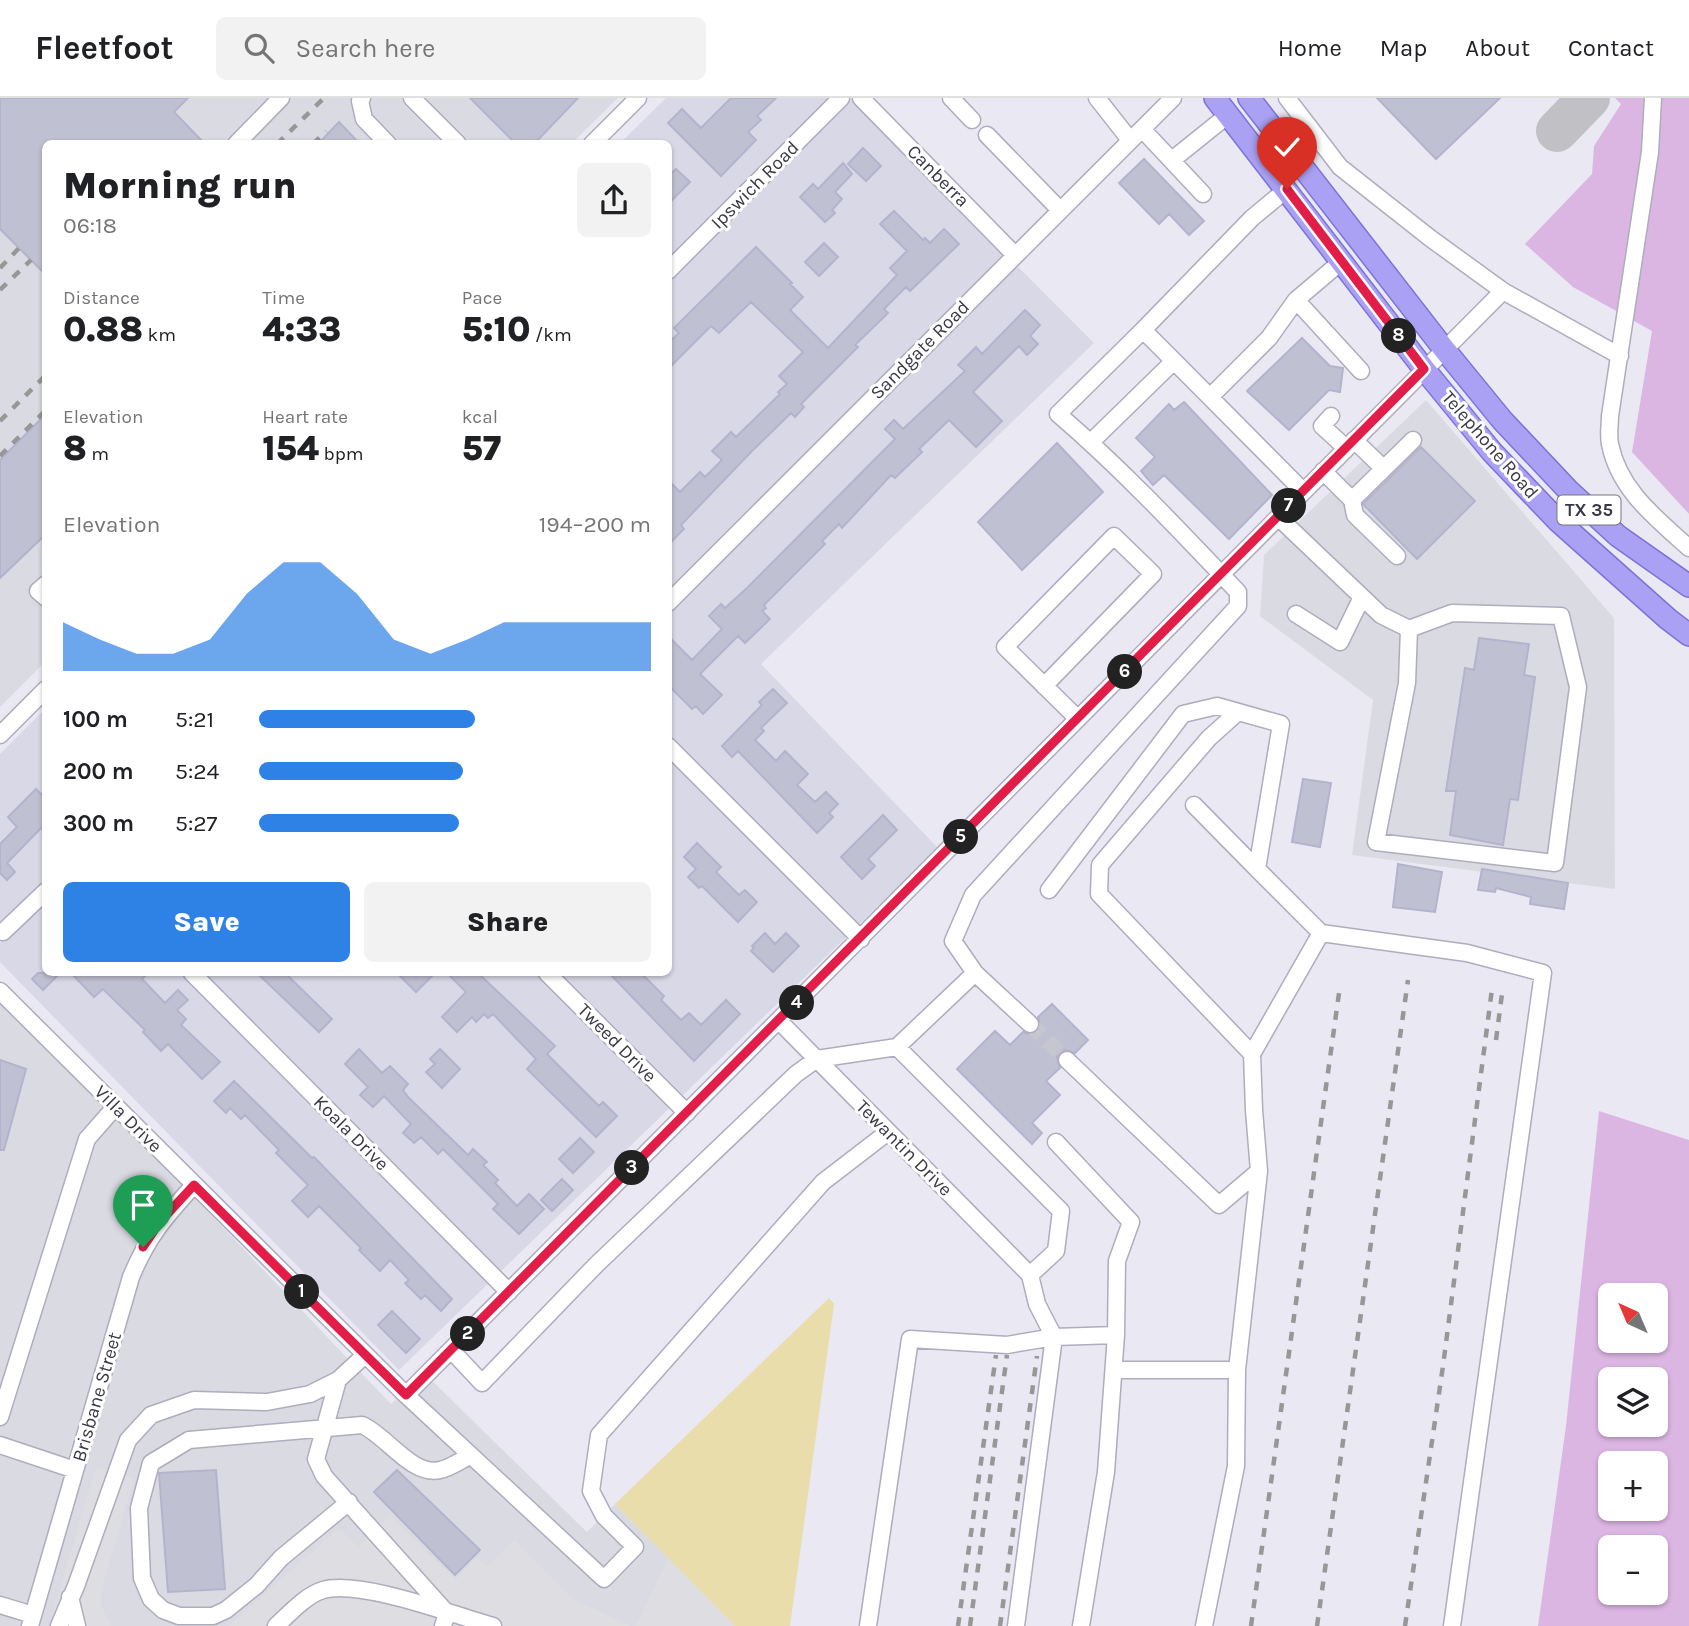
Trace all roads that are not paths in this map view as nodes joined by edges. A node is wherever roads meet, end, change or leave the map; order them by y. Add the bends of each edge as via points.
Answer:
1 (281, 98) edge
2 (362, 98) edge
3 (412, 98) edge
4 (638, 98) edge
5 (841, 98) edge
6 (861, 98) edge
7 (951, 98) edge
8 (1097, 98) edge
9 (1173, 98) edge
10 (1214, 98) edge
11 (1249, 98) edge
12 (1287, 98) edge
13 (1653, 98) edge
14 (1228, 115) junction
15 (972, 120) dead end
16 (1136, 134) junction
17 (987, 135) dead end
18 (240, 140) edge
19 (384, 140) edge
20 (454, 140) edge
21 (596, 140) edge
22 (1172, 160) junction
23 (1287, 189) junction
24 (1203, 194) dead end
25 (1060, 210) junction
26 (1015, 255) junction
27 (1342, 261) junction
28 (672, 267) edge
29 (1503, 291) junction
30 (1296, 300) junction
31 (1143, 330) junction
32 (1444, 349) junction
33 (1620, 356) junction
34 (1174, 361) junction
35 (1424, 369) junction
36 (1361, 371) dead end
37 (1210, 397) junction
38 (1321, 426) dead end
39 (1413, 440) dead end
40 (1091, 442) junction
41 (1350, 444) junction
42 (1383, 468) junction
43 (1323, 471) junction
44 (1304, 491) junction
45 (1352, 500) junction
46 (1278, 517) junction
47 (1689, 548) edge
48 (1397, 556) dead end
49 (1221, 575) junction
50 (1689, 586) edge
51 (1362, 597) junction
52 (672, 599) edge
53 (1296, 614) dead end
54 (1409, 628) junction
55 (1689, 635) edge
56 (1044, 686) junction
57 (42, 693) edge
58 (1238, 712) junction
59 (1078, 719) junction
60 (0, 735) edge
61 (672, 750) edge
62 (1194, 805) dead end
63 (1256, 869) junction
64 (1049, 891) dead end
65 (42, 895) edge
66 (3, 932) dead end
67 (1321, 933) junction
68 (861, 939) junction
69 (975, 973) junction
70 (195, 976) edge
71 (550, 976) edge
72 (0, 991) edge
73 (779, 1021) junction
74 (1031, 1024) tunnel mouth
75 (897, 1047) junction
76 (1252, 1054) junction
77 (817, 1059) junction
78 (1067, 1060) tunnel mouth
79 (116, 1106) junction
80 (687, 1113) junction
81 (888, 1132) junction
82 (1056, 1142) dead end
83 (1259, 1171) junction
84 (194, 1185) junction
85 (1030, 1275) junction
86 (509, 1292) junction
87 (1116, 1335) junction
88 (1054, 1337) junction
89 (452, 1350) junction
90 (365, 1355) junction
91 (1114, 1370) junction
92 (1237, 1370) junction
93 (338, 1381) junction
94 (406, 1395) junction
95 (0, 1418) edge
96 (326, 1426) junction
97 (0, 1445) edge
98 (470, 1456) junction
99 (75, 1470) junction
100 (349, 1502) junction
101 (71, 1597) junction
102 (0, 1605) edge
103 (445, 1620) edge
104 (32, 1621) edge
105 (59, 1626) edge
106 (78, 1626) edge
107 (276, 1626) edge
108 (493, 1626) edge
109 (869, 1626) edge
110 (1016, 1626) edge
111 (1081, 1626) edge
112 (1204, 1626) edge
113 (1452, 1626) edge

1 - 18 street
2 - 19 street via 364,119
3 - 20 street
4 - 21 street
5 - 28 street, Ipswich Road
6 - 26 street, Canberra
7 - 15 street
8 - 16 street
9 - 16 street, Sandgate Road
10 - 14 main road, Telephone Road / TX 35
11 - 32 main road, Telephone Road / TX 35
12 - 29 street via 1340,167
13 - 33 street via 1650,152
14 - 22 street
14 - 23 main road, Telephone Road / TX 35
16 - 22 street
16 - 25 street, Sandgate Road
17 - 25 street
22 - 24 street
23 - 27 main road, Telephone Road / TX 35
23 - 31 street via 1252,218
25 - 26 street, Sandgate Road
26 - 52 street, Sandgate Road
27 - 30 street
27 - 35 main road, Telephone Road / TX 35
29 - 32 street
29 - 33 street
30 - 36 street
30 - 37 street via 1269,338
31 - 34 street
31 - 40 street via 1058,414
32 - 35 street
32 - 50 main road, Telephone Road / TX 35 via 1568,490 1618,536
33 - 47 street via 1609,442 1632,494
34 - 37 street
34 - 40 street
35 - 41 street
35 - 55 main road, Telephone Road / TX 35 via 1558,521
37 - 44 street
38 - 41 street
39 - 42 street
40 - 49 street
41 - 42 street
41 - 43 street
42 - 45 street
43 - 44 street
43 - 45 street
44 - 46 street
45 - 48 street via 1355,515
46 - 49 street
46 - 51 street
49 - 59 street
49 - 69 street via 1238,592 1238,606 973,895 953,941
51 - 53 street via 1340,642
51 - 54 street via 1381,615
54 - 54 street via 1452,613 1561,616 1578,687 1555,863 1376,842 1407,683
56 - 56 street via 1005,647 1114,536 1153,574
56 - 59 street
57 - 60 street
58 - 63 street via 1280,724
58 - 64 street via 1217,706 1183,714
58 - 76 street via 1201,747 1100,865 1100,894
59 - 68 street
61 - 68 street
62 - 63 street
63 - 67 street
65 - 66 street
67 - 76 street
67 - 113 street via 1467,953 1543,973
68 - 73 street
69 - 74 street
69 - 75 street
70 - 86 street, Koala Drive
71 - 80 street, Tweed Drive
72 - 79 street, Villa Drive
73 - 77 street, Tewantin Drive
73 - 80 street
75 - 77 street
75 - 85 street via 1061,1211 1056,1251
76 - 83 street
77 - 81 street, Tewantin Drive
77 - 89 street via 786,1083 596,1265 482,1382
78 - 83 street via 1219,1205
79 - 84 street, Villa Drive
79 - 95 street via 87,1139
80 - 86 street
81 - 85 street, Tewantin Drive
81 - 98 street, Villa Drive via 823,1182 599,1435 591,1491 604,1516 635,1547 604,1578
82 - 87 street via 1131,1222 1117,1261
83 - 92 street
84 - 90 street, Villa Drive
84 - 99 street, Brisbane Street via 143,1247
85 - 88 street via 1037,1304
86 - 89 street
87 - 88 street
87 - 91 street
88 - 109 street via 1007,1345 910,1339
88 - 110 street
89 - 94 street
90 - 93 street
90 - 94 street, Villa Drive
91 - 92 street
91 - 111 street via 1106,1472
92 - 112 street via 1236,1466
93 - 96 street
93 - 101 street via 310,1394 267,1402 194,1400 151,1415 128,1440
94 - 98 street, Villa Drive
96 - 98 street via 362,1425 375,1430 419,1467 439,1471
96 - 100 street via 316,1459 324,1476
96 - 100 street via 189,1440 151,1463 139,1507 142,1578 151,1599 163,1611 213,1616 257,1585 281,1558
97 - 99 street
99 - 104 street, Brisbane Street
100 - 103 street
101 - 105 street
101 - 106 street
102 - 104 street
103 - 107 street via 371,1591 339,1587 320,1590
103 - 108 street

